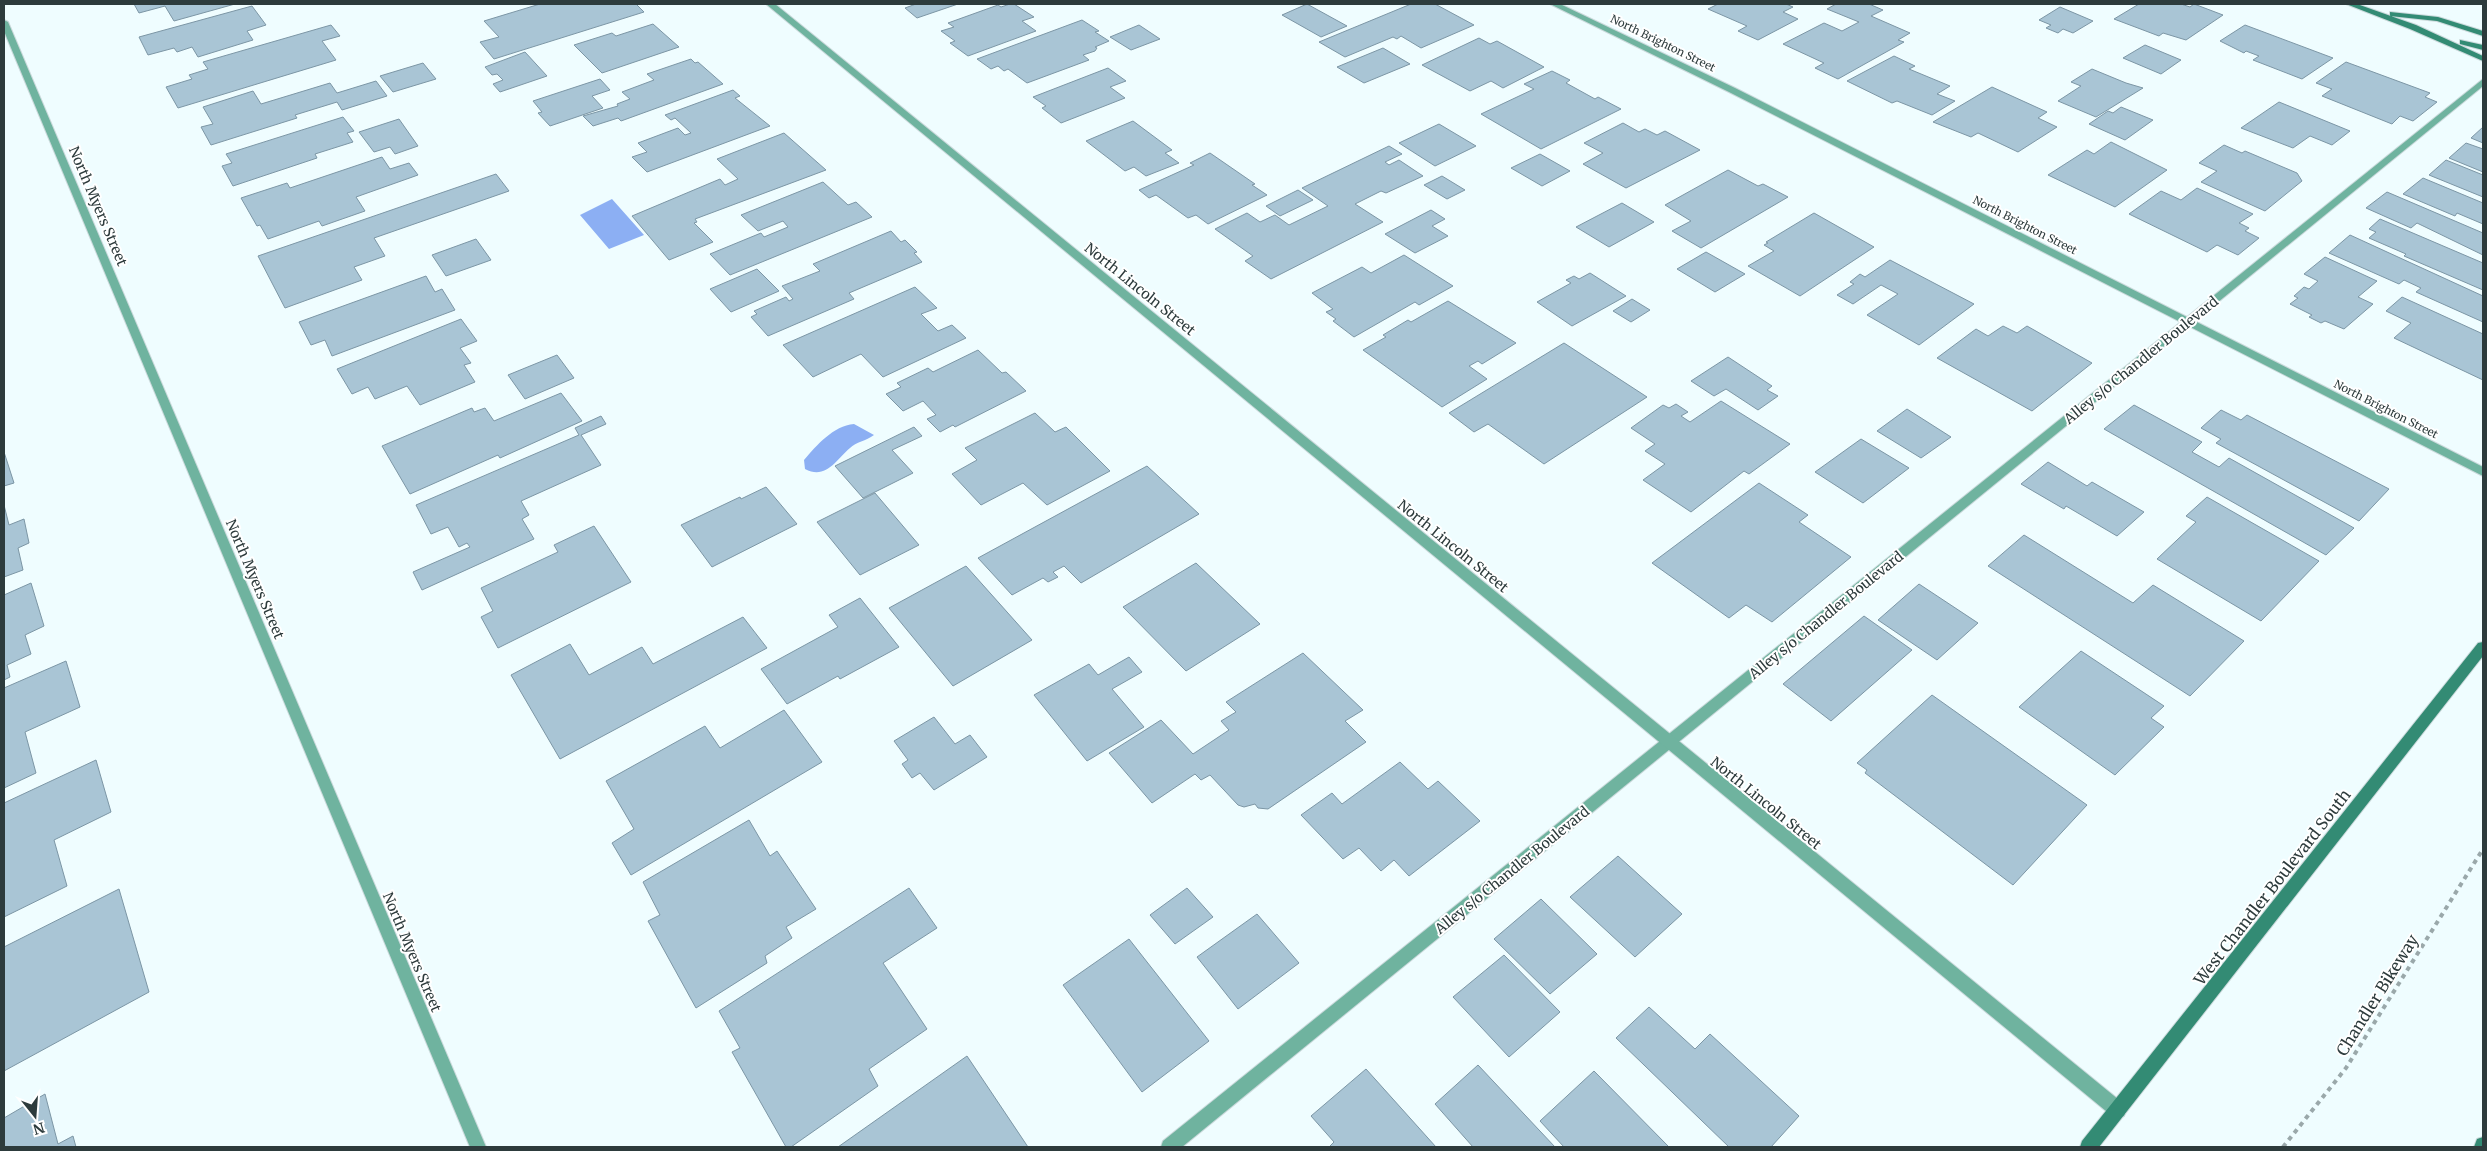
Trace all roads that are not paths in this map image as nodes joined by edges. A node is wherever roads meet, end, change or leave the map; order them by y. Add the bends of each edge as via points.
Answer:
1 (770, 4) edge
2 (1554, 4) edge
3 (2350, 4) edge
4 (2373, 12) junction
5 (4, 22) edge
6 (2413, 27) junction
7 (2483, 34) edge
8 (2483, 48) edge
9 (2483, 59) edge
10 (2483, 82) edge
11 (2188, 321) junction
12 (2483, 472) edge
13 (2483, 647) edge
14 (1668, 743) junction
15 (2118, 1110) junction
16 (478, 1147) edge
17 (1169, 1147) edge
18 (2088, 1147) edge

1 - 14 street, North Lincoln Street
2 - 11 street, North Brighton Street
3 - 4 main road
4 - 6 main road
4 - 7 main road via 2438,19
5 - 16 street, North Myers Street
6 - 8 main road
6 - 9 main road
10 - 11 street, Alley s/o Chandler Boulevard
11 - 12 street, North Brighton Street
11 - 14 street, Alley s/o Chandler Boulevard
13 - 15 main road, West Chandler Boulevard South
14 - 15 street, North Lincoln Street
14 - 17 street, Alley s/o Chandler Boulevard
15 - 18 main road, West Chandler Boulevard South

